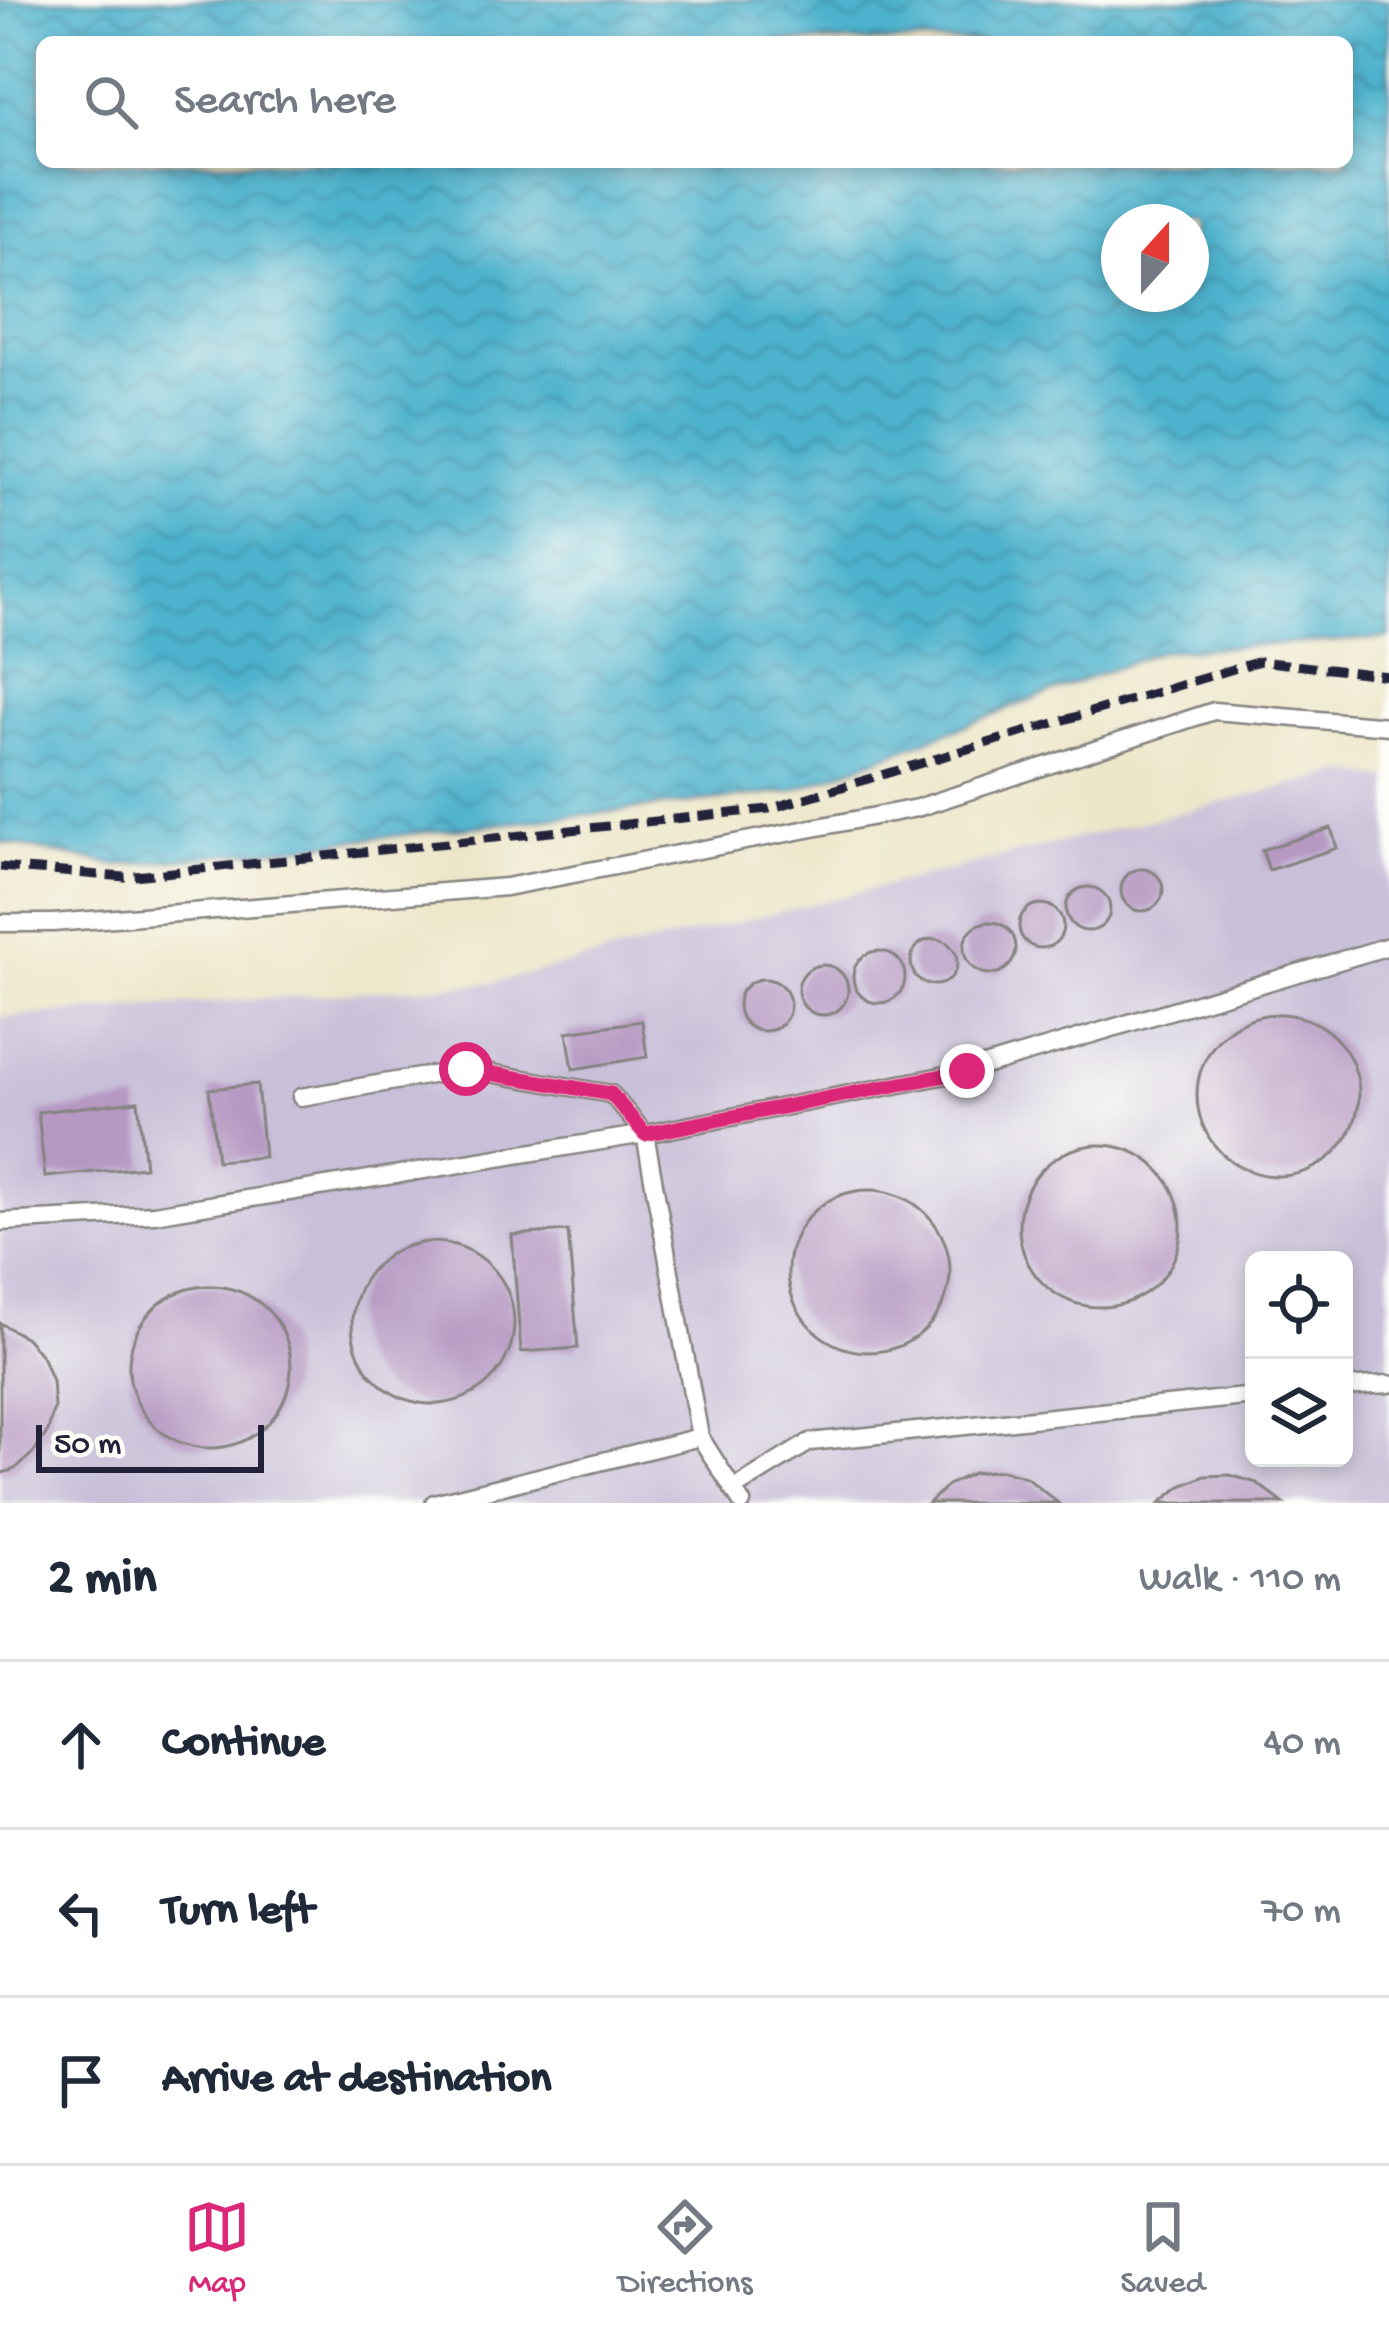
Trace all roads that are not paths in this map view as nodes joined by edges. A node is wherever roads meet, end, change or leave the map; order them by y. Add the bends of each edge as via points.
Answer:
1 (1389, 726) edge
2 (0, 923) edge
3 (1389, 946) edge
4 (301, 1097) dead end
5 (645, 1134) junction
6 (0, 1222) edge
7 (1389, 1384) edge
8 (1353, 1386) edge
9 (1245, 1397) edge
10 (700, 1437) junction
11 (737, 1496) edge
12 (434, 1503) edge

1 - 2 lane via 1214,711 917,808 506,887
3 - 5 lane via 967,1071
4 - 5 lane via 466,1069 611,1094
5 - 6 lane via 154,1214
5 - 10 lane
7 - 8 lane
9 - 11 lane via 811,1442
10 - 11 lane
10 - 12 lane

